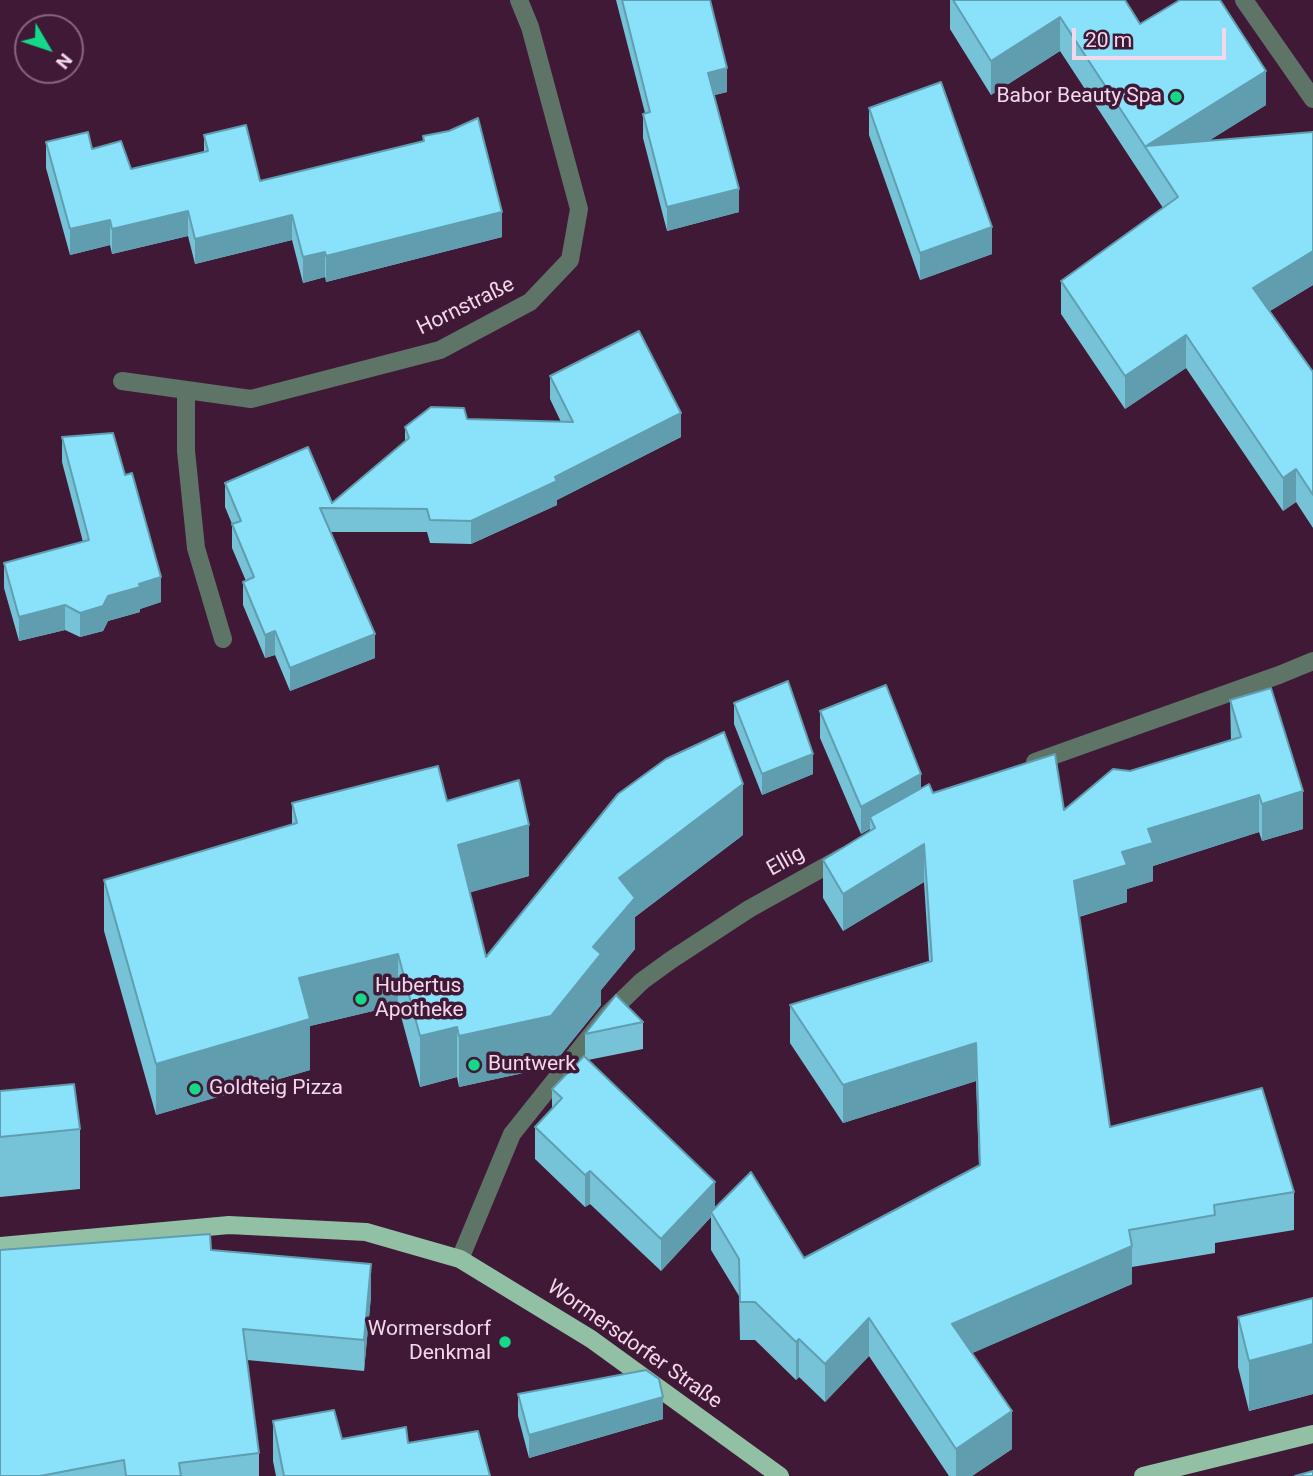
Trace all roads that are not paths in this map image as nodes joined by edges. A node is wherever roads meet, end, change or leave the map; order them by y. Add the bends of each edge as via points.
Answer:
1 (519, 0) edge
2 (1244, 0) edge
3 (1313, 99) edge
4 (122, 381) dead end
5 (186, 390) junction
6 (223, 639) dead end
7 (1313, 661) edge
8 (1015, 770) edge
9 (864, 845) edge
10 (0, 1246) edge
11 (460, 1259) junction
12 (1313, 1434) edge
13 (780, 1476) edge
14 (1143, 1476) edge

1 - 5 street, Hornstraße via 579,209 570,260 530,302 440,350 251,399
2 - 3 street
4 - 5 street, Hornstraße
5 - 6 street via 196,548
7 - 8 street
9 - 11 street, Ellig via 705,938 642,981 607,1015 512,1134
10 - 11 main road, Wormersdorfer Straße via 229,1225 366,1232
11 - 13 main road, Wormersdorfer Straße via 591,1339
12 - 14 main road

